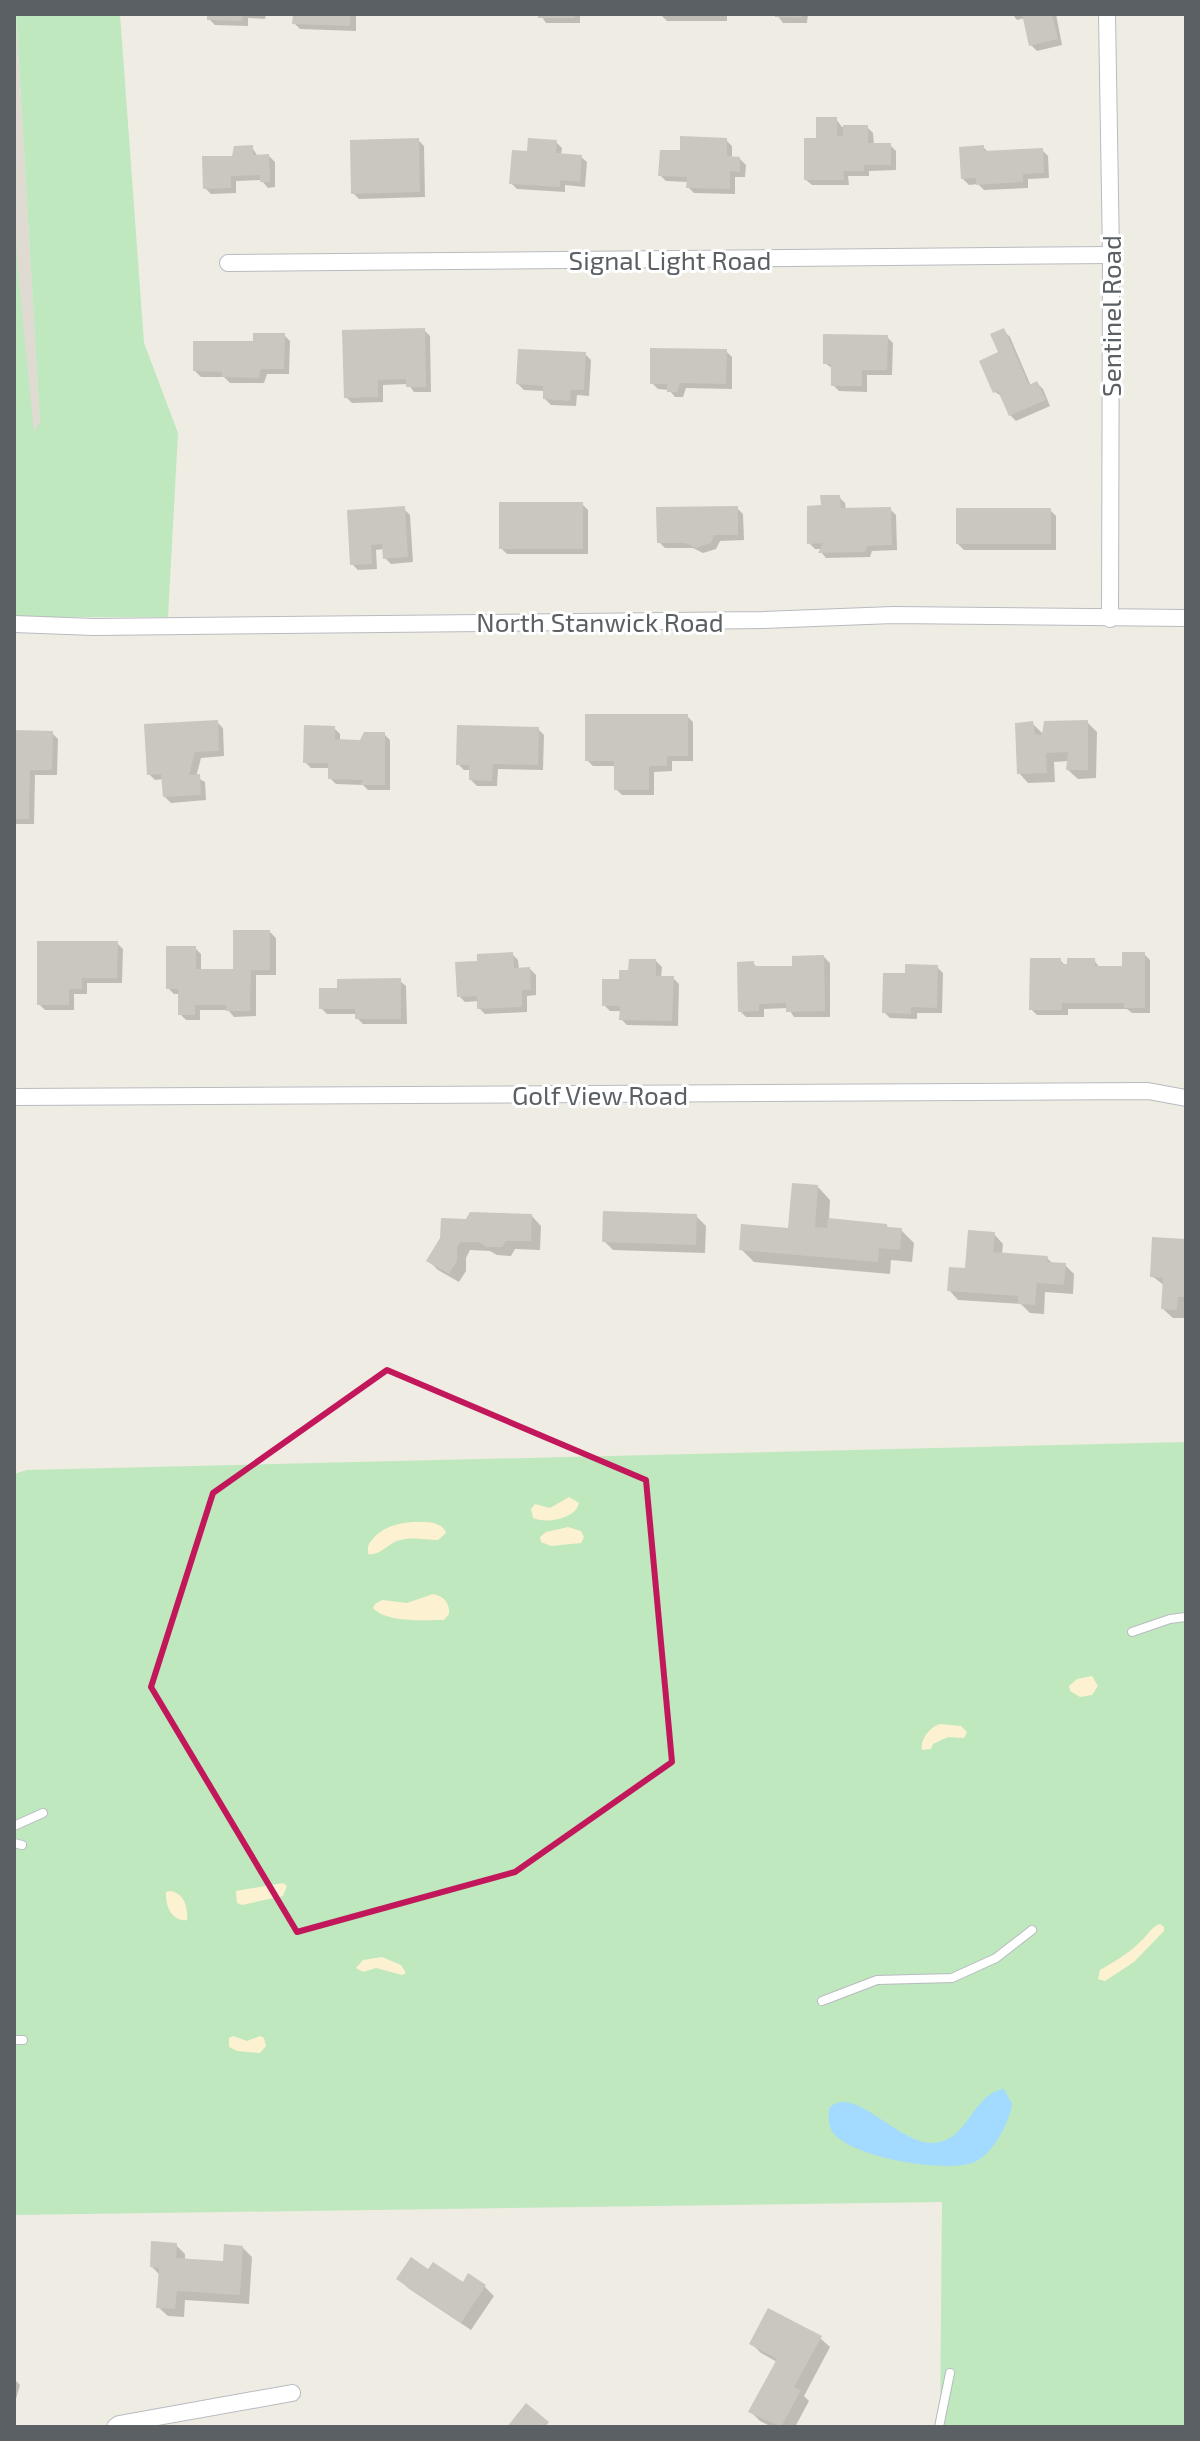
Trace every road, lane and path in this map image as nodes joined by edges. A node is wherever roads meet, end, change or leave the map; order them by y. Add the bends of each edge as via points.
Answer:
1 (1107, 14) edge
2 (1111, 255) junction
3 (228, 263) dead end
4 (1186, 618) edge
5 (1110, 619) junction
6 (14, 624) edge
7 (14, 1097) edge
8 (1186, 1098) edge
9 (1186, 1617) edge
10 (1132, 1632) dead end
11 (43, 1813) dead end
12 (14, 1826) edge
13 (1032, 1930) dead end
14 (822, 2001) dead end
15 (950, 2373) dead end
16 (292, 2393) dead end
17 (115, 2427) edge
18 (939, 2427) edge

1 - 2 street, Sentinel Road
2 - 3 street, Signal Light Road
2 - 5 street, Sentinel Road
4 - 5 street, North Stanwick Road
5 - 6 street, North Stanwick Road via 893,615
7 - 8 street, Golf View Road via 1148,1091
9 - 10 lane
11 - 12 lane
13 - 14 lane via 996,1958 952,1978 877,1980
15 - 18 lane
16 - 17 street

